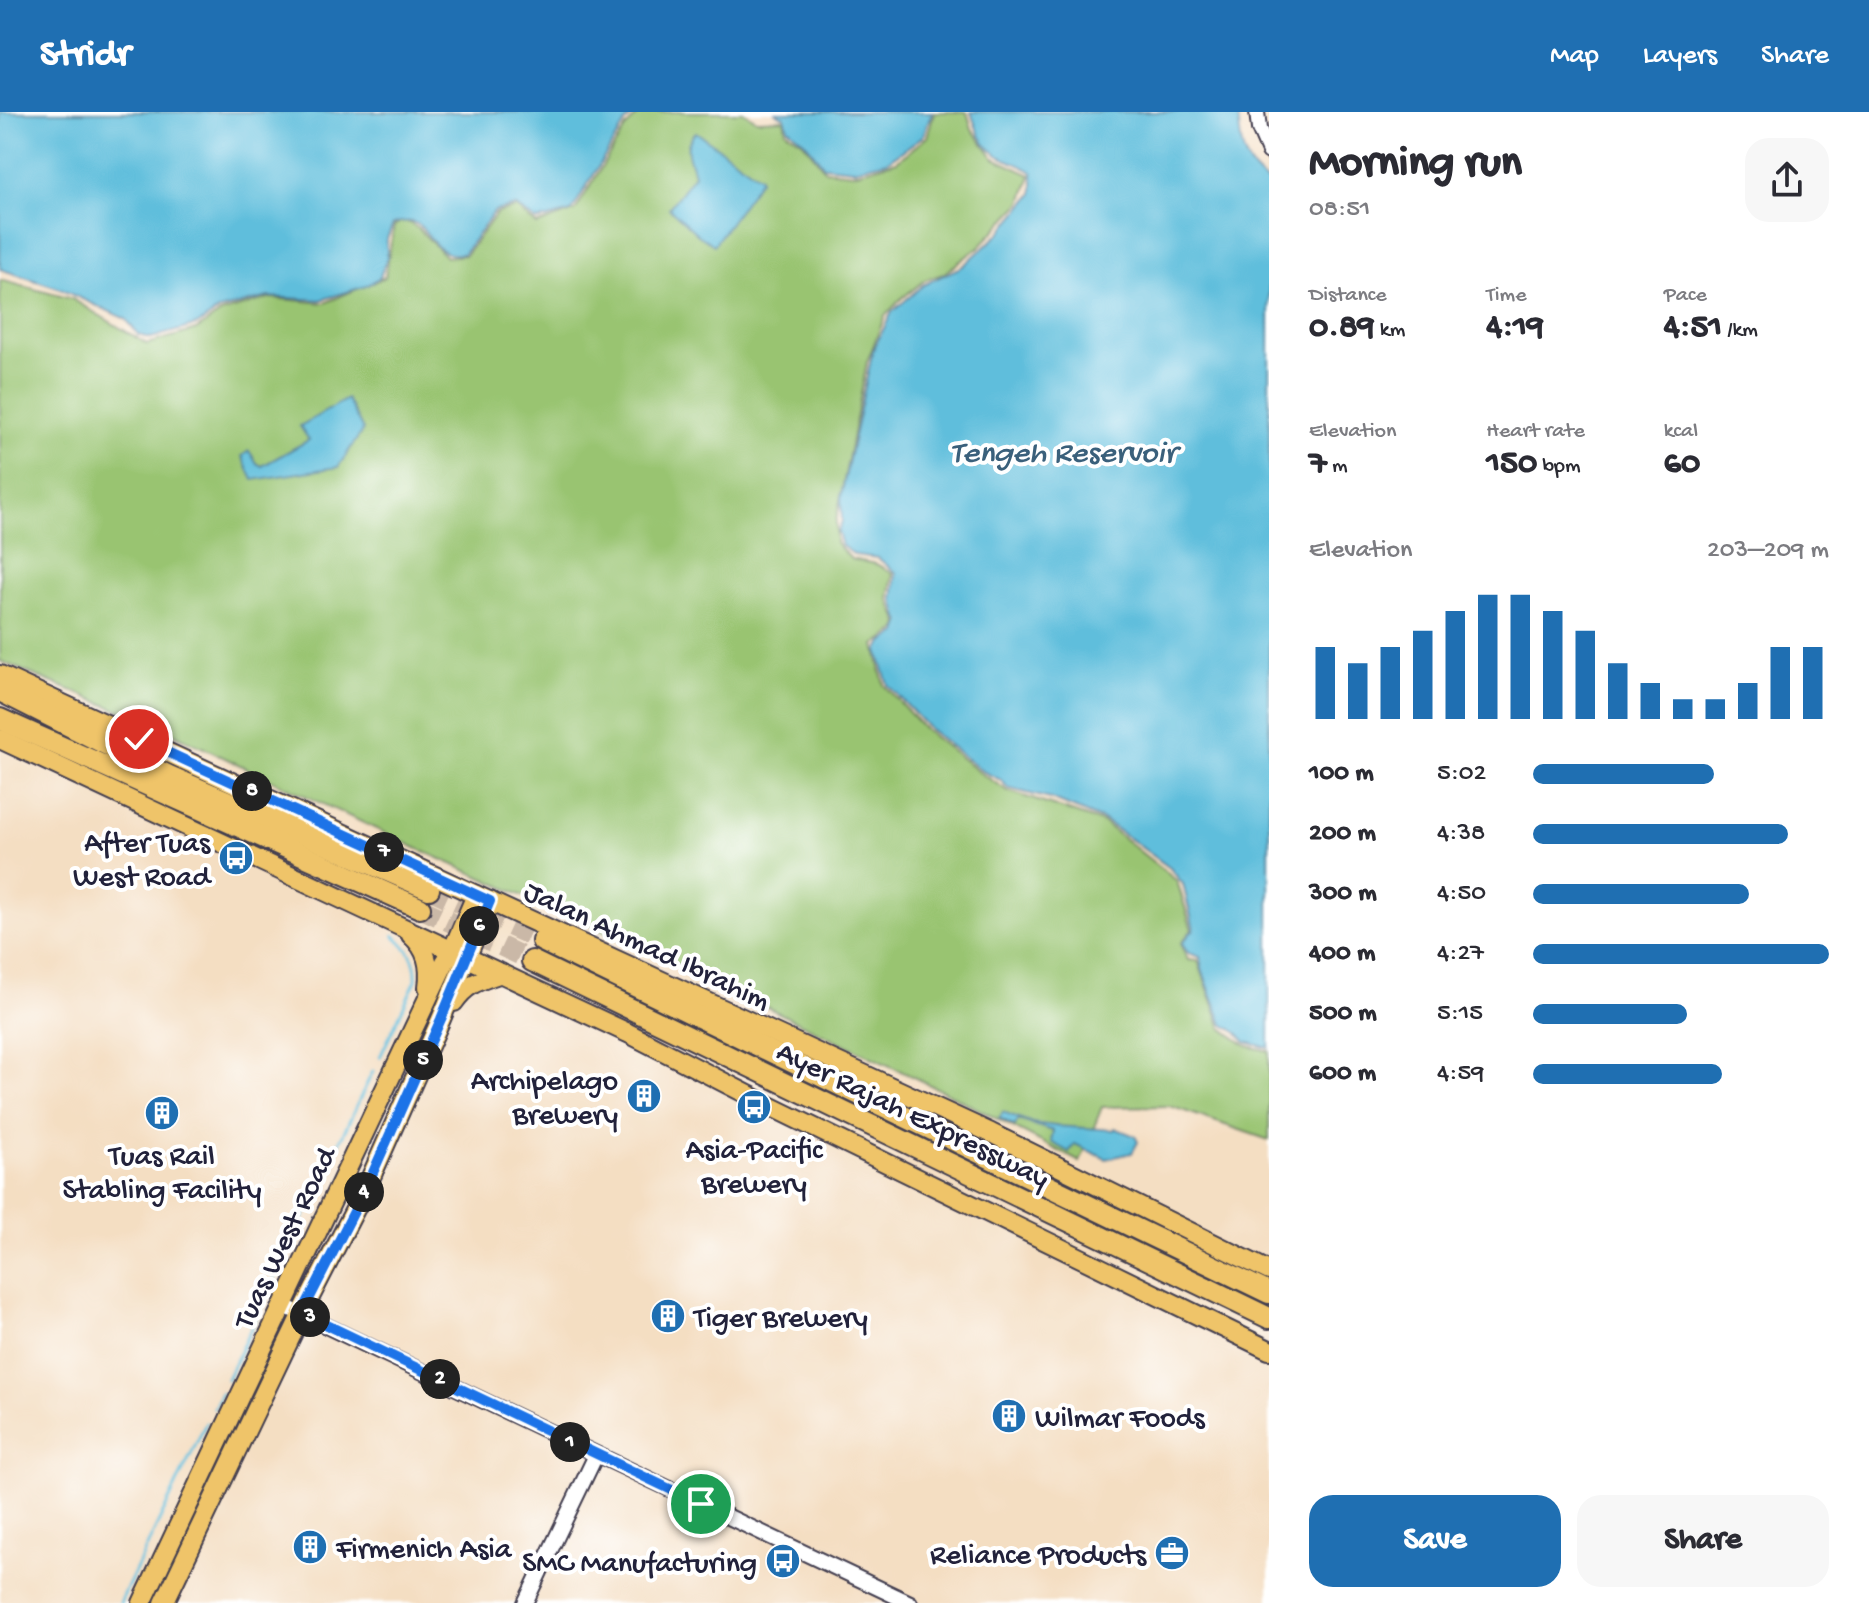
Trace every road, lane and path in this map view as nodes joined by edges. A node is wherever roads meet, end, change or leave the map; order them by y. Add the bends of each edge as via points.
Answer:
1 (1257, 112) edge
2 (1269, 152) edge
3 (0, 675) edge
4 (0, 691) edge
5 (0, 719) edge
6 (0, 739) edge
7 (429, 889) tunnel mouth
8 (483, 898) junction
9 (420, 908) tunnel mouth
10 (402, 928) junction
11 (542, 941) tunnel mouth
12 (459, 954) junction
13 (532, 961) tunnel mouth
14 (501, 973) junction
15 (423, 1011) junction
16 (441, 1019) junction
17 (1269, 1271) edge
18 (1269, 1293) edge
19 (282, 1305) junction
20 (302, 1313) junction
21 (1269, 1318) edge
22 (1269, 1350) edge
23 (596, 1455) junction
24 (142, 1603) edge
25 (164, 1603) edge
26 (525, 1603) edge
27 (910, 1603) edge

1 - 2 street
3 - 8 main road, Jalan Ahmad Ibrahim
4 - 7 highway via 169,776
5 - 9 highway
6 - 10 main road
8 - 12 main road, Tuas West Road
8 - 17 main road, Jalan Ahmad Ibrahim via 991,1133
10 - 12 main road
10 - 15 main road via 420,942 428,958
11 - 18 highway, Ayer Rajah Expressway
12 - 14 main road
12 - 15 main road, Tuas West Road via 445,962
12 - 16 main road, Tuas West Road
13 - 21 highway, Ayer Rajah Expressway
14 - 16 main road via 462,990
14 - 22 main road
15 - 19 main road, Tuas West Road
16 - 20 main road, Tuas West Road via 367,1186
19 - 20 street
19 - 24 main road, Tuas West Road
20 - 23 street
20 - 25 main road, Tuas West Road
23 - 26 street
23 - 27 street

